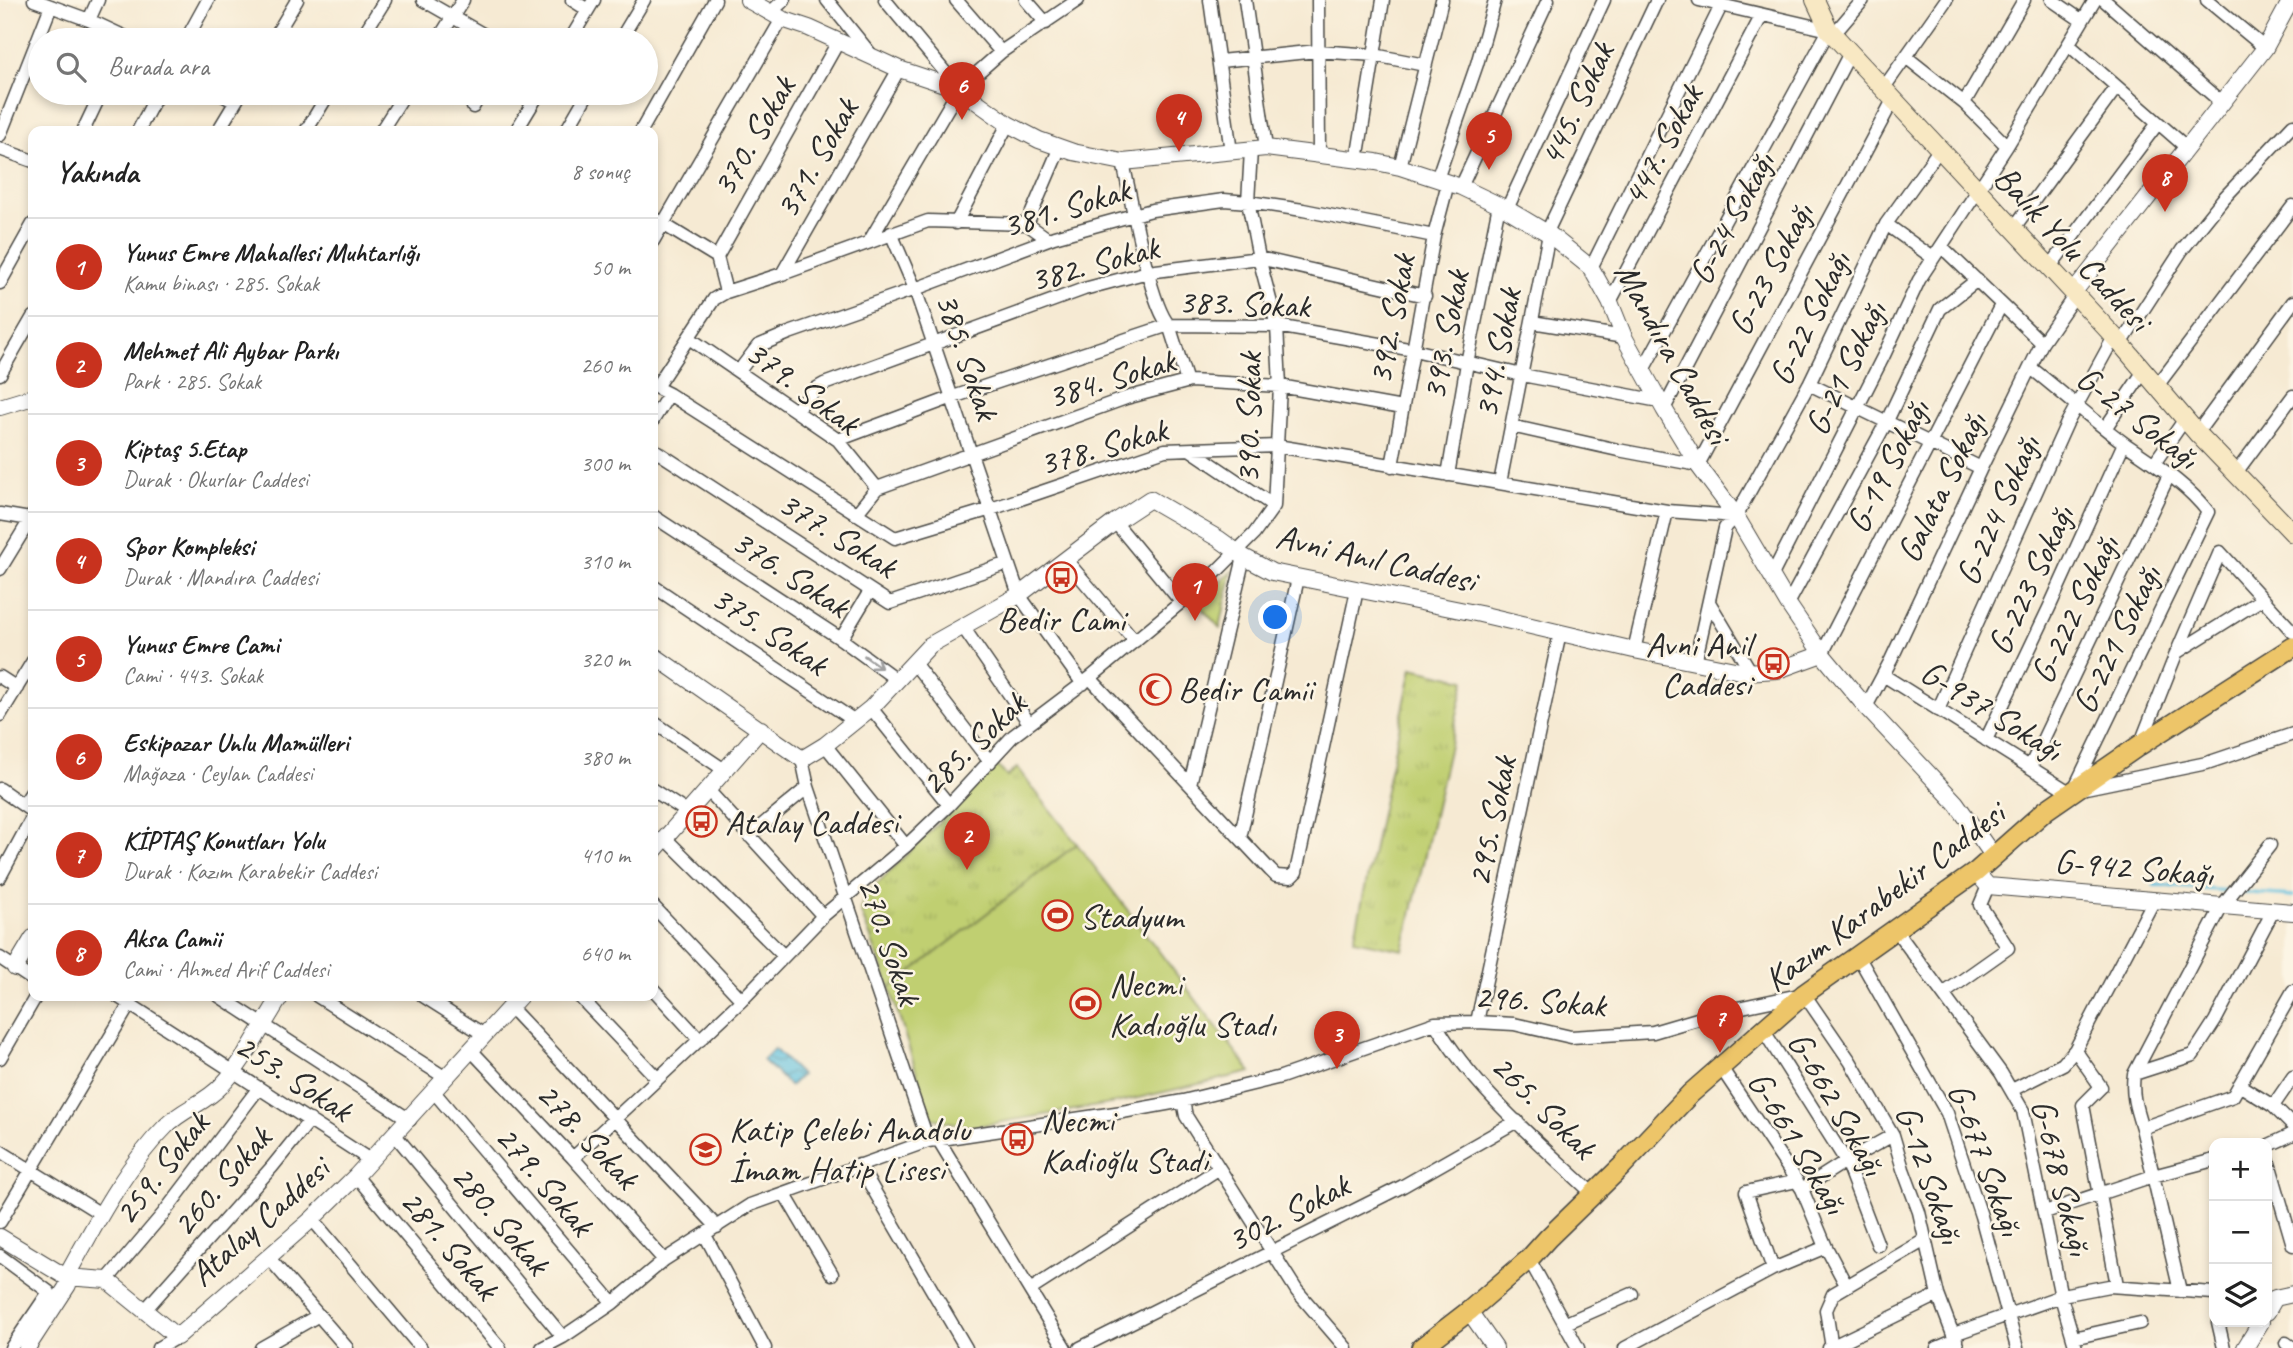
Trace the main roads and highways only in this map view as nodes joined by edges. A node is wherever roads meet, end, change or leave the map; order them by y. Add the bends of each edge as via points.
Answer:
1 (1815, 0) edge
2 (2293, 533) edge
3 (2293, 647) edge
4 (1421, 1348) edge

1 - 2 main road, Balık Yolu Caddesi via 1831,33
3 - 4 main road, Kazım Karabekir Caddesi via 2046,810 1994,857 1982,879 1895,929 1804,994 1690,1094 1529,1259

